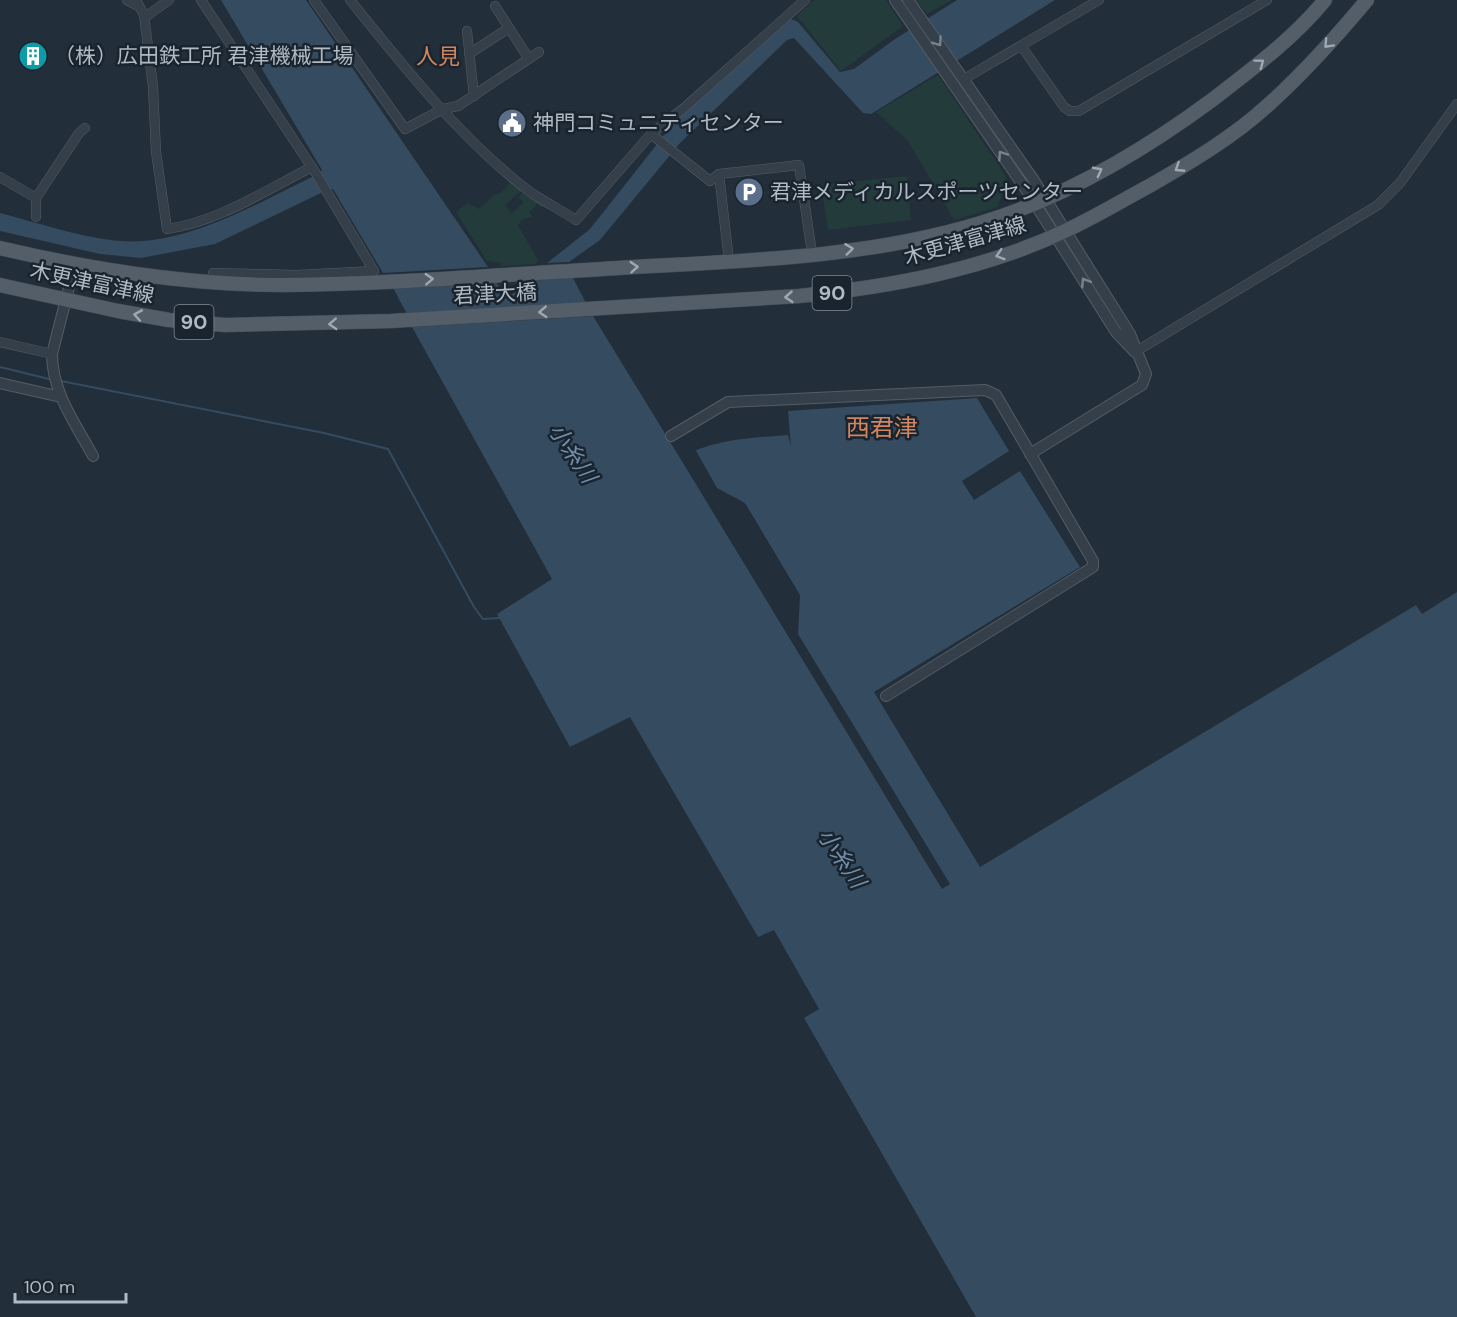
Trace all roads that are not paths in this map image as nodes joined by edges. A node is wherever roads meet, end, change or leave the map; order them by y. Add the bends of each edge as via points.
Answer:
1 (127, 0) edge
2 (169, 0) edge
3 (201, 0) edge
4 (314, 0) edge
5 (350, 0) edge
6 (805, 0) edge
7 (895, 0) edge
8 (908, 0) edge
9 (1099, 0) edge
10 (1267, 0) edge
11 (1325, 0) edge
12 (1367, 0) edge
13 (495, 6) dead end
14 (139, 7) edge
15 (916, 20) junction
16 (509, 28) junction
17 (467, 30) dead end
18 (1022, 47) junction
19 (539, 52) dead end
20 (469, 54) junction
21 (529, 59) junction
22 (951, 70) junction
23 (964, 80) junction
24 (474, 96) junction
25 (1457, 104) edge
26 (443, 109) junction
27 (86, 128) dead end
28 (654, 135) junction
29 (313, 169) junction
30 (719, 174) junction
31 (0, 177) edge
32 (36, 198) junction
33 (1040, 200) junction
34 (36, 217) dead end
35 (1061, 233) junction
36 (0, 248) edge
37 (812, 253) junction
38 (729, 261) junction
39 (75, 264) junction
40 (576, 270) joint
41 (213, 282) junction
42 (370, 282) joint
43 (0, 285) edge
44 (67, 302) junction
45 (601, 309) joint
46 (391, 321) joint
47 (0, 342) edge
48 (1135, 352) junction
49 (52, 354) junction
50 (0, 383) edge
51 (61, 397) junction
52 (671, 436) dead end
53 (1030, 454) junction
54 (93, 456) dead end
55 (886, 696) dead end

1 - 14 street
2 - 14 street via 148,15
3 - 29 street
4 - 26 street via 405,129
5 - 26 street
6 - 28 street
7 - 15 street
8 - 15 street
9 - 18 street
10 - 18 street via 1079,111 1064,107
33 -> 11 main road, 木更津富津線 / 90 via 1185,120 1273,54
12 -> 35 main road, 木更津富津線 / 90 via 1303,71 1257,114 1173,172
13 - 16 street
14 - 29 street via 153,87 156,152 167,229 208,219
15 - 22 street
16 - 20 street
16 - 21 street
17 - 20 street
18 - 23 street
19 - 21 street
20 - 24 street
21 - 24 street
22 - 23 street
33 -> 22 street
23 - 33 street
24 - 26 street via 458,106
25 - 48 street via 1400,183 1378,205
26 - 28 street via 533,193 576,220
27 - 32 street
28 - 30 street via 710,181
29 - 41 street via 374,271 297,275 213,273
30 - 37 street via 799,165
30 - 38 street
31 - 32 street
32 - 34 street
33 - 35 street
37 -> 33 main road, 木更津富津線 / 90 via 934,235 979,224
35 -> 45 main road, 木更津富津線 / 90 via 956,269 860,290
35 - 48 street via 1116,332
36 - 39 main road, 木更津富津線 / 90
37 - 38 main road, 木更津富津線 / 90
40 -> 38 main road, 木更津富津線 / 90
39 - 41 main road, 木更津富津線 / 90
39 - 44 street
42 -> 40 main road, 君津大橋 / 90
41 - 42 main road, 木更津富津線 / 90
43 - 44 main road, 木更津富津線 / 90
46 -> 44 main road, 木更津富津線 / 90 via 225,325 169,320
44 - 49 street
45 -> 46 main road, 君津大橋 / 90
47 - 49 street
48 - 53 street via 1146,374 1143,385
49 - 51 street via 53,374
50 - 51 street
51 - 54 street
52 - 53 street via 728,402 986,390 996,395
53 - 55 street via 1093,567

